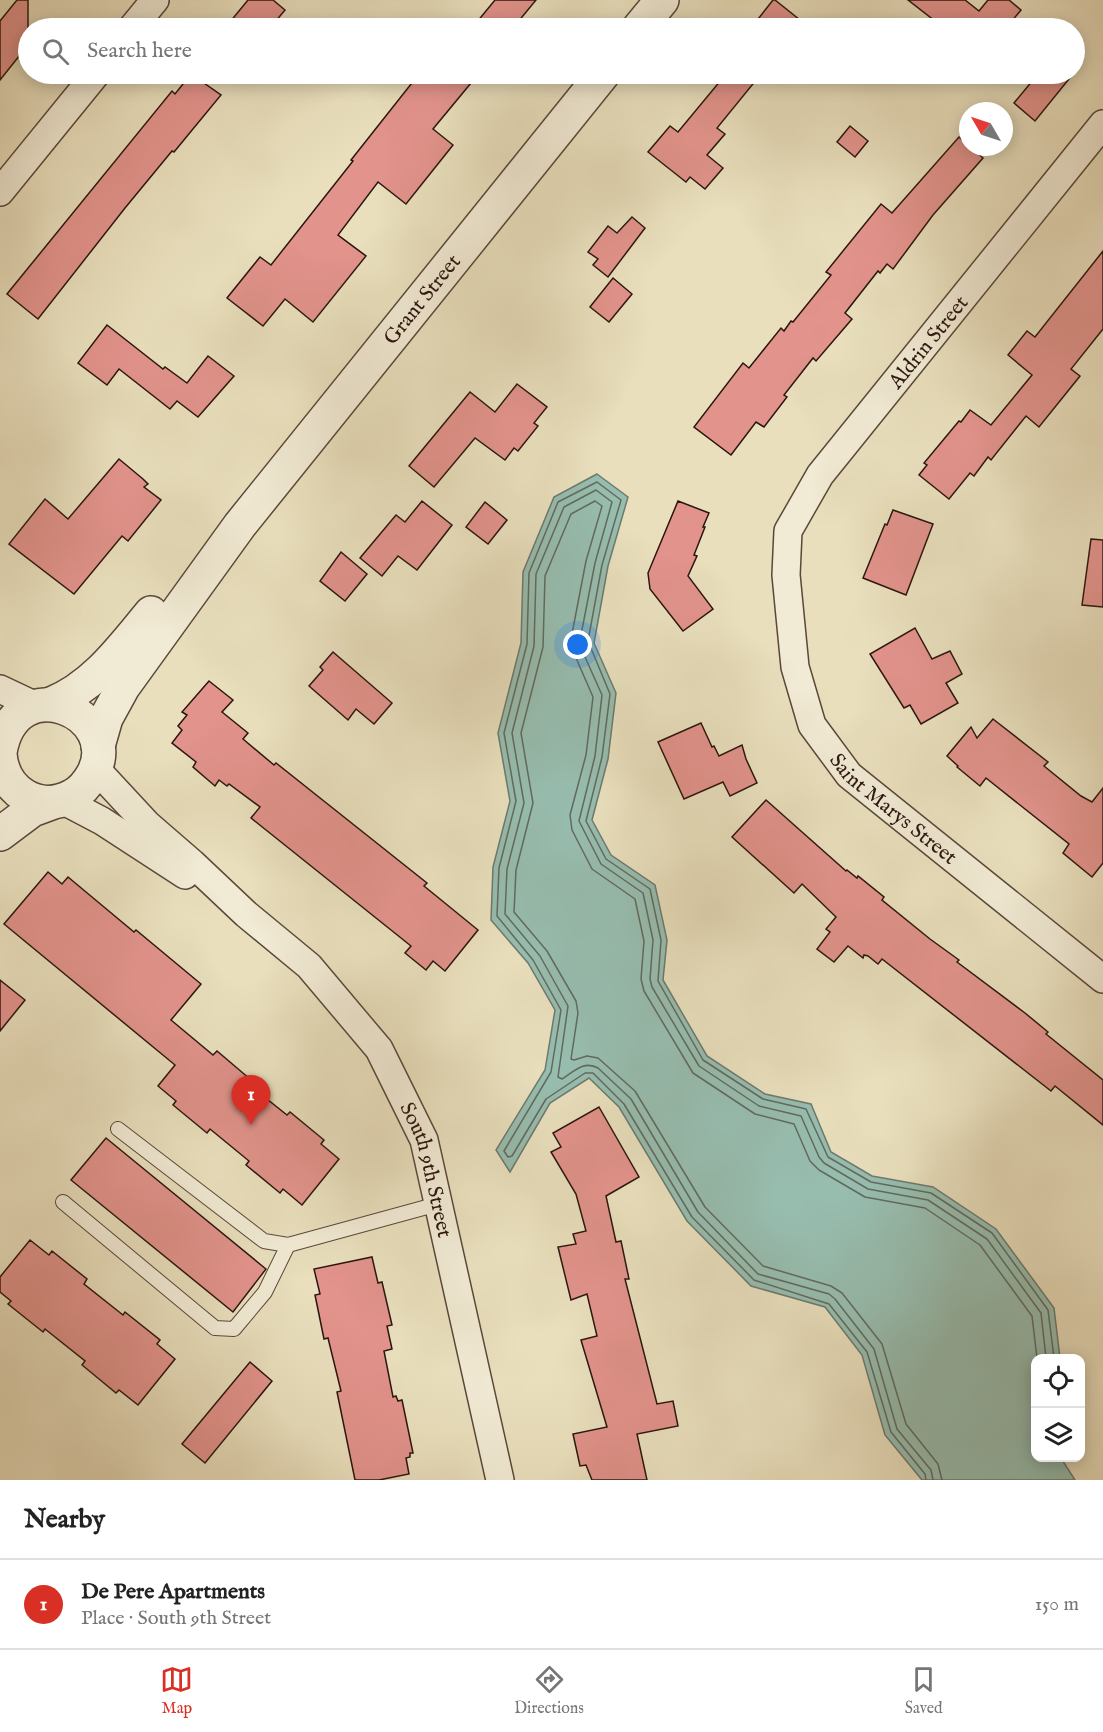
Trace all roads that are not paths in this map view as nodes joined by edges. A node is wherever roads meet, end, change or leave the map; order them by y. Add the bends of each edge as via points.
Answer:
1 (155, 0) edge
2 (662, 0) edge
3 (140, 18) edge
4 (647, 18) edge
5 (88, 84) edge
6 (595, 84) edge
7 (1103, 124) edge
8 (0, 192) edge
9 (240, 525) junction
10 (786, 575) joint
11 (0, 689) edge
12 (43, 705) junction
13 (0, 753) edge
14 (97, 758) junction
15 (0, 765) edge
16 (57, 802) junction
17 (0, 834) edge
18 (246, 914) junction
19 (1103, 979) edge
20 (118, 1128) dead end
21 (63, 1202) dead end
22 (438, 1204) junction
23 (288, 1245) junction
24 (500, 1480) edge

1 - 3 street
2 - 4 street
5 - 8 street
6 - 9 street, Grant Street
7 - 10 street, Aldrin Street via 820,475 788,531
9 - 12 street, Grant Street via 162,599 106,666 79,690
9 - 14 street, Grant Street via 123,687 106,718
10 - 19 street, Saint Marys Street via 795,667 812,725 849,775
11 - 12 street
12 - 13 street, Grant Street via 12,721 3,736
12 - 14 street via 63,706 83,718 93,731
13 - 15 street, Grant Street
14 - 16 street, Grant Street via 78,794
14 - 18 street, South 9th Street via 141,818
15 - 16 street, Grant Street via 19,792 37,802
16 - 17 street, Grant Street via 32,810
16 - 18 street, South 9th Street via 102,821
18 - 22 street, South 9th Street via 309,966 379,1049 424,1140
20 - 23 lane via 264,1241
21 - 23 lane via 215,1328 234,1329 265,1292
22 - 23 lane
22 - 24 street, South 9th Street

